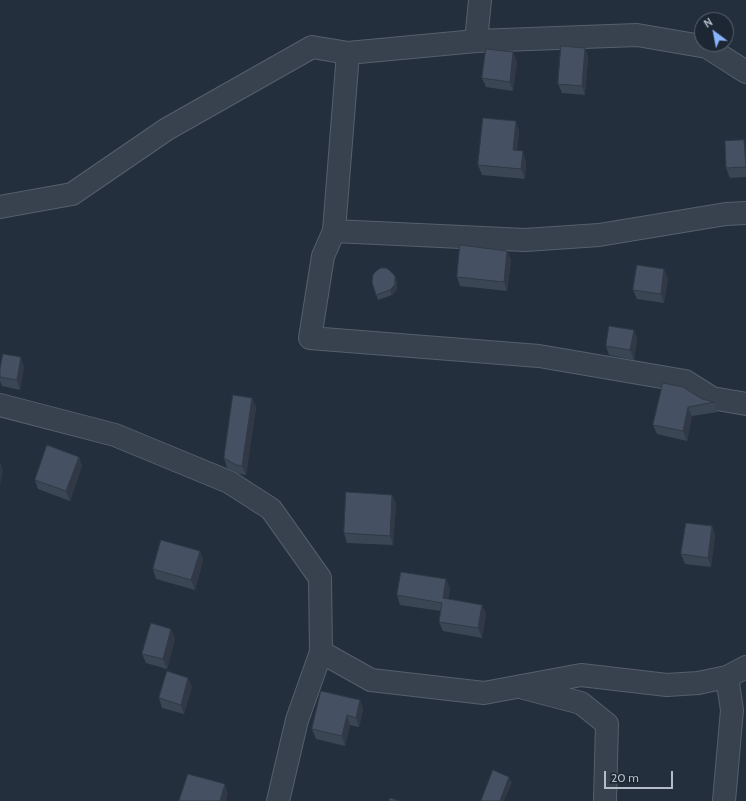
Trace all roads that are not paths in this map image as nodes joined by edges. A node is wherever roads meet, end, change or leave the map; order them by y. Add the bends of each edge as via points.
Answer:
1 (480, 0) edge
2 (476, 41) junction
3 (348, 53) junction
4 (746, 72) edge
5 (0, 207) edge
6 (746, 213) edge
7 (334, 231) junction
8 (746, 404) edge
9 (0, 405) edge
10 (321, 652) junction
11 (737, 672) edge
12 (517, 687) junction
13 (278, 801) edge
14 (605, 801) edge
15 (724, 801) edge

1 - 2 street
2 - 3 street
2 - 4 street via 637,35 707,48
3 - 5 street via 312,46 167,128 72,194
3 - 7 street
6 - 7 street via 599,235 525,240
7 - 8 street via 323,256 310,338 539,356 685,381 712,398
9 - 10 street via 115,435 229,482 270,508 320,578
10 - 12 street via 371,680 484,693
10 - 13 street via 297,720
11 - 12 street via 698,683 667,685 581,675
11 - 15 street
12 - 14 street via 581,703 607,724

